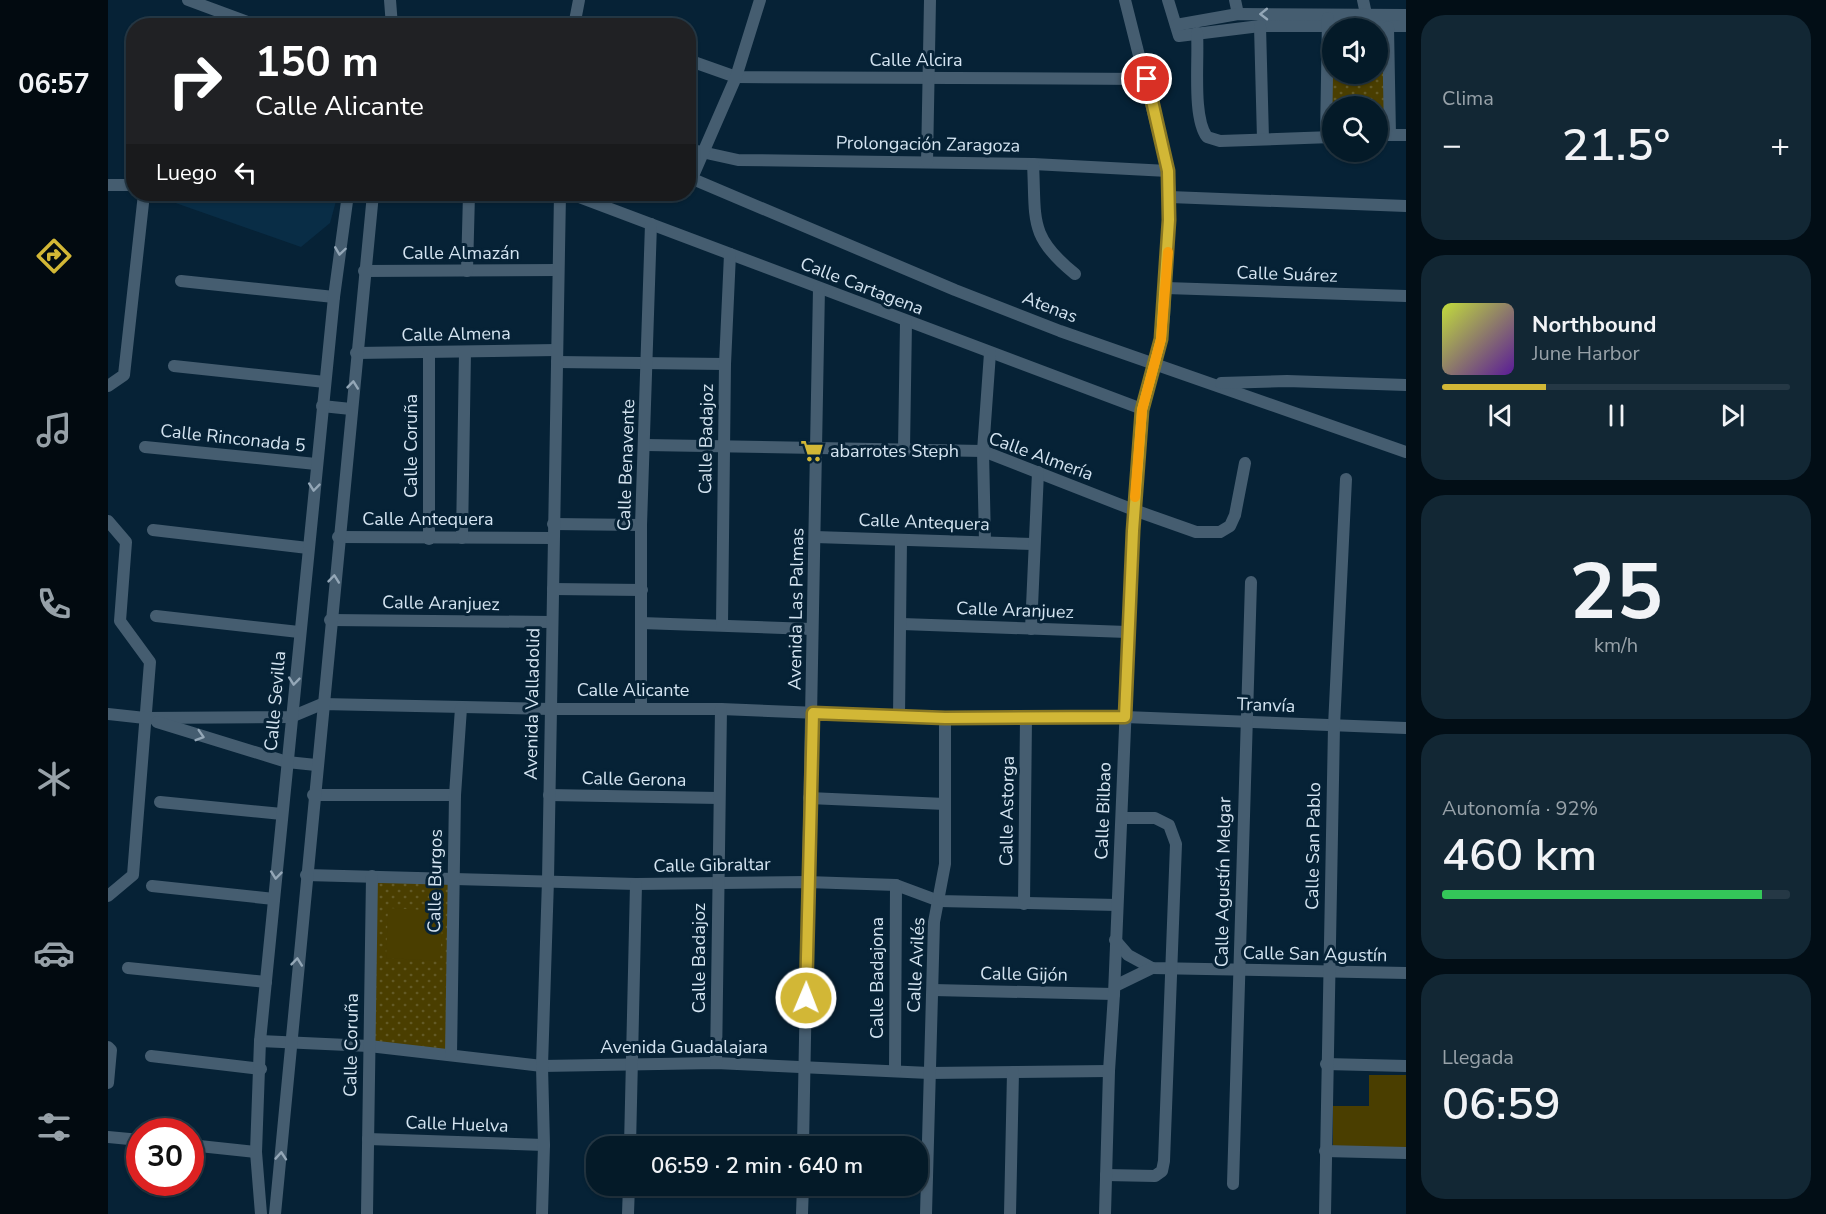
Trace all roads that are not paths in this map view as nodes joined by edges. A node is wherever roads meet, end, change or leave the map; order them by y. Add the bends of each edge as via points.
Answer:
1 (188, 0) edge
2 (390, 0) edge
3 (579, 0) edge
4 (758, 0) edge
5 (930, 0) edge
6 (1125, 0) edge
7 (1168, 0) edge
8 (1234, 0) edge
9 (1296, 0) edge
10 (1363, 0) edge
11 (1299, 13) junction
12 (1238, 14) junction
13 (1366, 14) junction
14 (1406, 15) edge
15 (236, 18) edge
16 (391, 18) edge
17 (576, 18) edge
18 (1341, 18) edge
19 (1322, 19) edge
20 (1322, 21) edge
21 (1260, 26) junction
22 (1406, 26) edge
23 (1196, 27) junction
24 (1388, 27) joint
25 (696, 63) edge
26 (736, 77) junction
27 (928, 79) junction
28 (1147, 79) junction
29 (1390, 135) joint
30 (1406, 135) edge
31 (1322, 137) edge
32 (1263, 139) junction
33 (696, 152) edge
34 (702, 154) junction
35 (927, 162) junction
36 (1033, 164) junction
37 (696, 166) edge
38 (1168, 171) junction
39 (696, 180) edge
40 (108, 185) edge
41 (126, 185) edge
42 (1170, 197) junction
43 (143, 201) edge
44 (347, 201) edge
45 (372, 201) edge
46 (469, 201) edge
47 (560, 201) edge
48 (590, 201) edge
49 (1406, 206) edge
50 (651, 224) junction
51 (730, 254) junction
52 (558, 270) junction
53 (467, 271) junction
54 (364, 272) junction
55 (1075, 274) dead end
56 (181, 281) dead end
57 (819, 288) junction
58 (1166, 288) junction
59 (1406, 296) edge
60 (334, 297) junction
61 (906, 322) junction
62 (429, 352) junction
63 (465, 352) junction
64 (356, 353) junction
65 (990, 353) junction
66 (557, 356) junction
67 (1155, 363) junction
68 (647, 364) junction
69 (724, 364) junction
70 (174, 366) dead end
71 (325, 382) junction
72 (1217, 384) junction
73 (1406, 385) edge
74 (108, 386) edge
75 (322, 406) junction
76 (351, 409) junction
77 (1142, 410) junction
78 (646, 445) junction
79 (145, 447) dead end
80 (723, 447) junction
81 (817, 447) junction
82 (904, 449) junction
83 (983, 452) junction
84 (1406, 452) edge
85 (1245, 463) dead end
86 (316, 464) junction
87 (1038, 472) junction
88 (1346, 480) dead end
89 (1134, 510) junction
90 (108, 520) edge
91 (641, 525) junction
92 (153, 531) dead end
93 (553, 531) junction
94 (338, 537) junction
95 (815, 537) junction
96 (462, 538) junction
97 (429, 539) junction
98 (901, 540) junction
99 (985, 542) junction
100 (1033, 544) junction
101 (308, 548) junction
102 (1251, 582) dead end
103 (553, 589) junction
104 (642, 590) junction
105 (156, 616) dead end
106 (330, 620) junction
107 (551, 622) junction
108 (641, 623) junction
109 (902, 624) junction
110 (722, 625) junction
111 (811, 628) junction
112 (1031, 629) junction
113 (299, 632) junction
114 (1127, 632) junction
115 (322, 704) junction
116 (641, 707) junction
117 (461, 708) junction
118 (721, 708) junction
119 (550, 709) junction
120 (813, 713) junction
121 (108, 714) edge
122 (899, 716) junction
123 (291, 717) junction
124 (1125, 717) junction
125 (145, 718) junction
126 (945, 718) junction
127 (1026, 718) junction
128 (1245, 723) junction
129 (1334, 726) junction
130 (1406, 728) edge
131 (287, 762) junction
132 (316, 765) junction
133 (313, 795) junction
134 (455, 795) junction
135 (549, 795) junction
136 (718, 798) junction
137 (809, 798) junction
138 (160, 802) dead end
139 (945, 804) junction
140 (282, 814) junction
141 (1122, 818) junction
142 (306, 875) junction
143 (372, 876) junction
144 (453, 877) junction
145 (548, 880) junction
146 (717, 882) junction
147 (807, 882) junction
148 (636, 884) junction
149 (896, 885) junction
150 (152, 886) dead end
151 (108, 896) edge
152 (274, 899) junction
153 (939, 901) junction
154 (1024, 904) junction
155 (1117, 904) junction
156 (1115, 940) junction
157 (128, 968) dead end
158 (1152, 968) junction
159 (1171, 968) junction
160 (1239, 971) junction
161 (1329, 973) junction
162 (1406, 973) edge
163 (266, 982) junction
164 (933, 990) junction
165 (1114, 990) junction
166 (260, 1041) junction
167 (289, 1044) junction
168 (369, 1046) junction
169 (108, 1047) edge
170 (451, 1055) junction
171 (151, 1056) dead end
172 (633, 1063) junction
173 (716, 1063) junction
174 (1326, 1064) junction
175 (542, 1066) junction
176 (1406, 1066) edge
177 (805, 1067) junction
178 (261, 1069) junction
179 (895, 1071) junction
180 (1109, 1071) junction
181 (1013, 1072) junction
182 (929, 1073) junction
183 (108, 1083) edge
184 (630, 1136) edge
185 (803, 1136) edge
186 (923, 1136) edge
187 (108, 1137) edge
188 (126, 1139) edge
189 (368, 1139) junction
190 (544, 1145) junction
191 (204, 1146) edge
192 (1325, 1151) junction
193 (256, 1152) junction
194 (1406, 1153) edge
195 (1106, 1175) junction
196 (1233, 1184) dead end
197 (629, 1196) edge
198 (802, 1196) edge
199 (925, 1196) edge
200 (261, 1214) edge
201 (275, 1214) edge
202 (367, 1214) edge
203 (542, 1214) edge
204 (628, 1214) edge
205 (802, 1214) edge
206 (926, 1214) edge
207 (1010, 1214) edge
208 (1105, 1214) edge
209 (1325, 1214) edge

1 - 15 street
2 - 16 street
3 - 17 street
4 - 26 street
5 - 27 street
6 - 28 street, Calle Bilbao
7 - 23 street via 1176,25
8 - 12 street
9 - 11 street
10 - 13 street
11 -> 12 street
11 - 19 street
12 - 23 street
13 - 14 street
13 - 18 street
20 - 21 street
21 - 23 street
21 - 32 street
22 - 24 street
23 - 32 street via 1202,128 1213,140
24 - 29 street
25 - 26 street, Calle Alcira
26 - 27 street, Calle Alcira
26 - 34 street
27 - 28 street, Calle Alcira
27 - 35 street
28 - 38 street, Calle Bilbao
29 - 30 street
31 - 32 street
33 - 34 street, Prolongación Zaragoza
34 - 35 street, Prolongación Zaragoza via 738,160
34 - 37 street
35 - 36 street, Prolongación Zaragoza
36 - 38 street, Prolongación Zaragoza
36 - 55 street via 1037,230 1055,258
38 - 42 street, Calle Bilbao
39 - 67 street, Atenas via 955,290
40 - 41 street
42 - 49 street
42 - 58 street, Calle Bilbao
43 - 74 street via 124,375
44 -> 60 street, Calle Sevilla
45 - 54 street
46 - 53 street
47 - 52 street, Avenida Valladolid
48 - 50 street, Calle Cartagena
50 - 51 street, Calle Cartagena
50 - 68 street, Calle Benavente
51 - 57 street, Calle Cartagena
51 - 69 street, Calle Badajoz
52 - 53 street, Calle Almazán
52 - 66 street, Avenida Valladolid
53 - 54 street, Calle Almazán
54 - 64 street
56 - 60 street
57 - 61 street, Calle Cartagena
57 - 81 street, Avenida Las Palmas
58 - 59 street, Calle Suárez
58 - 67 street, Calle Bilbao
60 - 71 street, Calle Sevilla
61 - 65 street, Calle Cartagena
61 - 82 street
62 - 63 street, Calle Almena
62 - 64 street, Calle Almena
62 - 97 street, Calle Coruña
63 - 66 street, Calle Almena
63 - 96 street
76 -> 64 street
65 - 77 street, Calle Cartagena
65 - 83 street
66 - 68 street, Calle Almena
66 - 93 street, Avenida Valladolid
67 - 72 street, Atenas
67 - 77 street, Calle Bilbao
68 - 69 street, Calle Almena
68 - 78 street, Calle Benavente
69 - 80 street, Calle Badajoz
70 - 71 street
71 - 75 street, Calle Sevilla
72 - 73 street via 1287,381
72 - 84 street, Atenas
75 - 76 street
75 - 86 street, Calle Sevilla
76 - 94 street
77 - 89 street, Calle Bilbao
78 - 80 street, Calle Almería
78 - 91 street, Calle Benavente
79 - 86 street, Calle Rinconada 5
80 - 81 street, Calle Almería
80 - 110 street, Calle Badajoz
81 - 82 street, Calle Almería
81 - 95 street, Avenida Las Palmas
82 - 83 street, Calle Almería
83 - 87 street, Calle Almería
83 - 99 street
85 - 89 street, Calle Almería via 1235,515 1230,526 1220,532 1196,532
86 -> 101 street, Calle Sevilla
87 - 89 street, Calle Almería
87 - 100 street
88 - 129 street, Calle San Pablo
89 - 114 street, Calle Bilbao
90 - 125 street via 126,542 120,621 150,662
91 - 93 street, Calle Antequera
91 - 104 street, Calle Benavente
92 - 101 street
93 - 96 street, Calle Antequera
93 - 103 street, Avenida Valladolid
94 - 97 street, Calle Antequera
106 -> 94 street
95 - 98 street, Calle Antequera
95 - 111 street, Avenida Las Palmas
96 - 97 street, Calle Antequera
98 - 99 street, Calle Antequera
98 - 109 street
99 - 100 street, Calle Antequera
100 - 112 street
101 - 113 street, Calle Sevilla
102 - 128 street, Calle Agustín Melgar
103 - 104 street
103 - 107 street, Avenida Valladolid
104 - 108 street, Calle Benavente
105 - 113 street
106 - 107 street, Calle Aranjuez
106 - 115 street
107 - 119 street, Avenida Valladolid
108 - 110 street
108 - 116 street, Calle Benavente
109 - 112 street, Calle Aranjuez
109 - 122 street
110 - 111 street
111 - 120 street, Avenida Las Palmas
112 - 114 street, Calle Aranjuez
113 -> 123 street, Calle Sevilla
114 - 124 street, Calle Bilbao
115 - 117 street, Calle Alicante
115 - 123 street, Calle Alicante
115 - 132 street
116 - 118 street, Calle Alicante
116 - 119 street, Calle Alicante
117 - 119 street, Calle Alicante
117 - 134 street, Calle Burgos
118 - 120 street, Calle Alicante
118 - 136 street, Calle Badajoz
119 - 135 street, Avenida Valladolid
120 - 122 street, Calle Alicante
120 - 137 street, Avenida Las Palmas
121 - 125 street, Calle Alicante
122 - 126 street, Calle Alicante
123 - 125 street, Calle Alicante
123 - 131 street, Calle Sevilla
124 - 127 street, Calle Alicante
124 - 128 street, Tranvía
124 - 141 street, Calle Bilbao
125 -> 131 street, Calle Alicante
125 - 151 street via 133,875
126 - 127 street, Calle Alicante
126 - 139 street, Calle Avilés
127 - 154 street, Calle Astorga
128 - 129 street, Tranvía
128 - 160 street, Calle Agustín Melgar
129 - 130 street, Tranvía
129 - 161 street, Calle San Pablo
131 - 132 street, Calle Alicante
131 - 140 street, Calle Sevilla
132 - 133 street
133 - 134 street
133 - 142 street
134 - 144 street, Calle Burgos
135 - 136 street, Calle Gerona
135 - 145 street, Avenida Valladolid
136 - 146 street, Calle Badajoz
137 - 139 street
137 - 147 street, Avenida Las Palmas
138 - 140 street
139 - 153 street, Calle Avilés via 945,864
140 -> 152 street, Calle Sevilla
141 - 155 street, Calle Bilbao
141 - 159 street via 1155,818 1169,825 1174,834 1177,865
142 - 143 street, Calle Gibraltar
167 -> 142 street
143 - 144 street, Calle Gibraltar
143 - 168 street, Calle Coruña
144 - 145 street, Calle Gibraltar
144 - 170 street, Calle Burgos
145 - 148 street, Calle Gibraltar
145 - 175 street, Avenida Valladolid
146 - 147 street, Calle Gibraltar
146 - 148 street, Calle Gibraltar
146 - 173 street, Calle Badajoz
147 - 149 street, Calle Gibraltar
147 - 177 street, Avenida Las Palmas
148 - 172 street
149 - 153 street, Calle Gibraltar
149 - 179 street, Calle Badajona
150 - 152 street
152 - 163 street, Calle Sevilla
153 - 154 street, Calle Gibraltar
153 - 164 street, Calle Avilés via 934,922
154 - 155 street, Calle Gibraltar
155 - 156 street, Calle Bilbao
156 - 158 street via 1128,955
156 - 165 street, Calle Bilbao
157 - 163 street
158 - 159 street, Calle San Agustín
158 - 165 street, Calle San Agustín
159 - 160 street, Calle San Agustín
159 - 195 street via 1162,1171 1155,1176
160 - 161 street, Calle San Agustín
160 - 196 street, Calle Agustín Melgar
161 - 162 street, Calle San Agustín
161 - 174 street, Calle San Pablo
163 - 166 street, Calle Sevilla
164 - 165 street, Calle Gijón
164 - 182 street, Calle Avilés
165 - 180 street, Calle Bilbao
166 - 167 street, Avenida Guadalajara
166 - 178 street, Calle Sevilla
167 - 168 street, Avenida Guadalajara
201 -> 167 street
168 - 170 street, Avenida Guadalajara
168 - 189 street, Calle Coruña
169 - 183 street
170 - 175 street, Avenida Guadalajara
171 - 178 street
172 - 173 street, Avenida Guadalajara
172 - 175 street, Avenida Guadalajara
172 - 184 street
173 - 177 street, Avenida Guadalajara
174 - 176 street
174 - 192 street, Calle San Pablo
175 - 190 street, Avenida Valladolid
177 - 179 street, Avenida Guadalajara
177 - 185 street, Avenida Las Palmas
178 - 193 street, Calle Sevilla
179 - 182 street, Avenida Guadalajara
180 - 181 street, Avenida Guadalajara
180 - 195 street, Calle Bilbao
181 - 182 street, Avenida Guadalajara
181 - 207 street
182 - 186 street, Calle Avilés
187 - 188 street
189 - 190 street, Calle Huelva
189 - 202 street, Calle Coruña
190 - 203 street, Avenida Valladolid
191 - 193 street
192 - 194 street
192 - 209 street, Calle San Pablo
193 - 200 street, Calle Sevilla
195 - 208 street, Calle Bilbao
197 - 204 street
198 - 205 street
199 - 206 street, Calle Avilés

